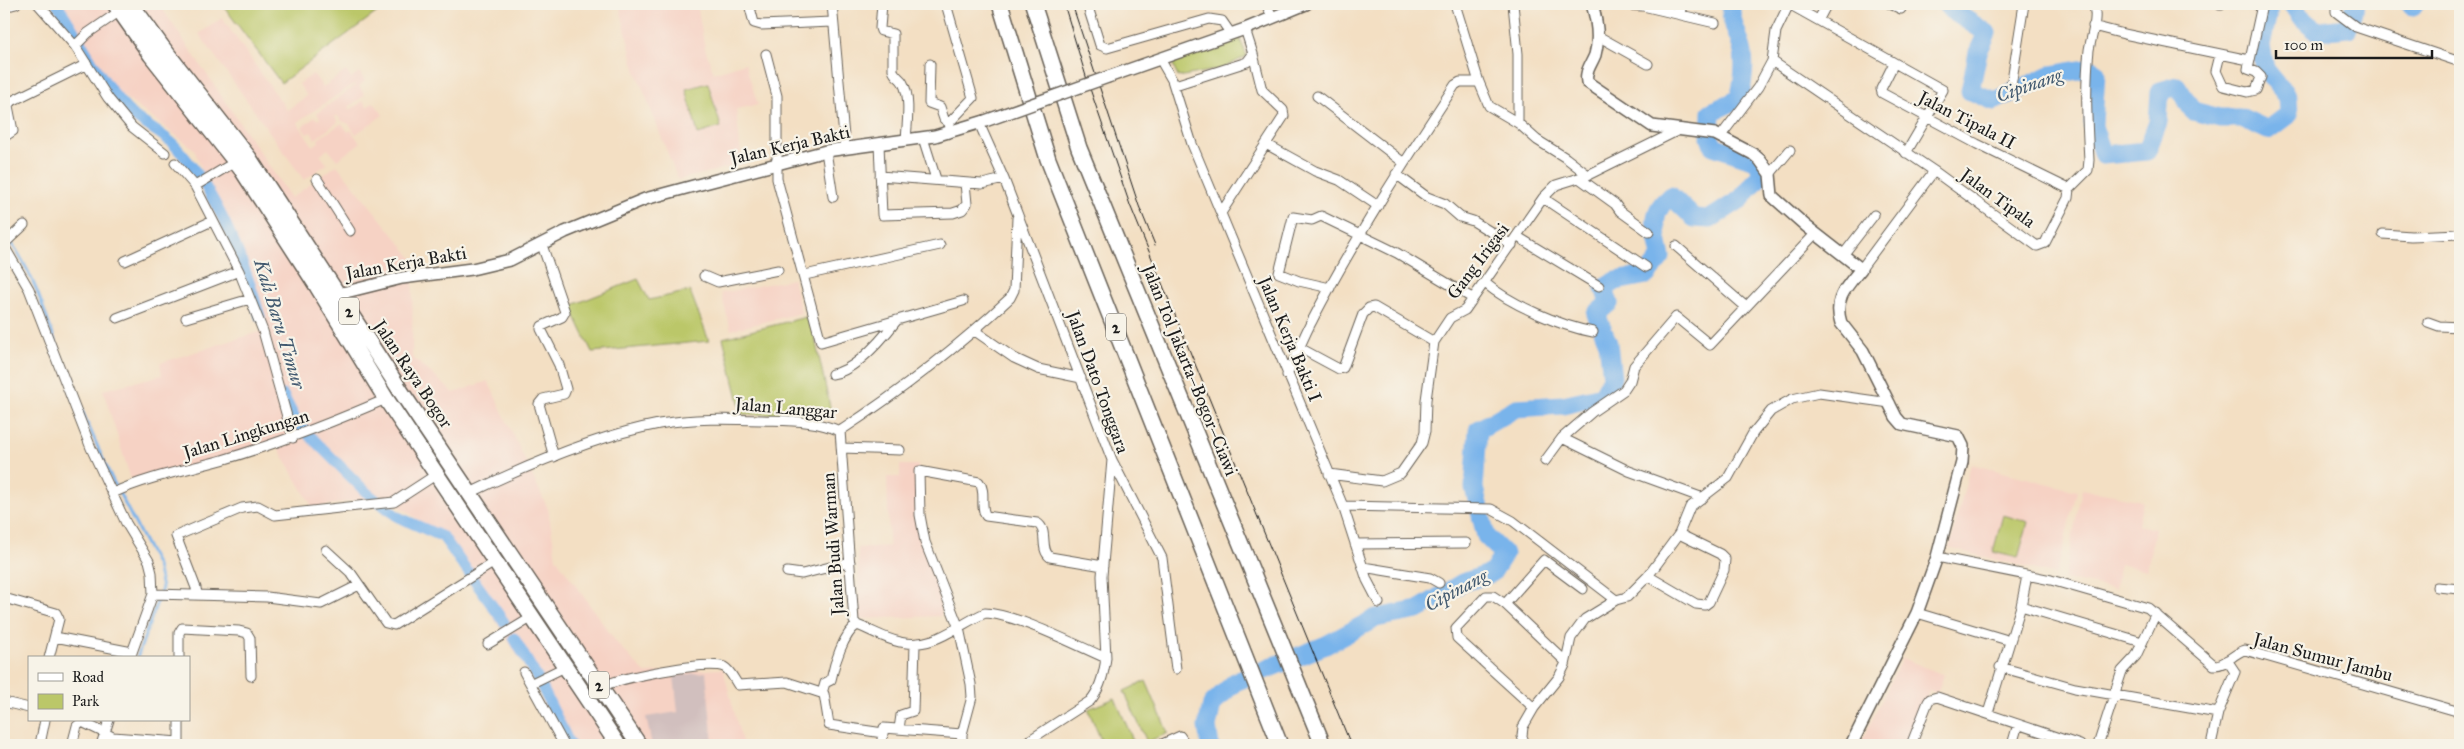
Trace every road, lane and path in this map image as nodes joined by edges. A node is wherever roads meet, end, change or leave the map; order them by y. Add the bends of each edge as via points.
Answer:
1 (16, 4) edge
2 (38, 4) edge
3 (749, 4) edge
4 (832, 4) edge
5 (882, 4) edge
6 (946, 4) edge
7 (1000, 4) edge
8 (1033, 4) edge
9 (1086, 4) edge
10 (1266, 4) edge
11 (1306, 4) edge
12 (1455, 4) edge
13 (1513, 4) edge
14 (1592, 4) edge
15 (1682, 4) edge
16 (1789, 4) edge
17 (1827, 4) edge
18 (1890, 4) edge
19 (2024, 4) edge
20 (2093, 4) edge
21 (2255, 4) edge
22 (2336, 4) edge
23 (1620, 5) edge
24 (122, 6) edge
25 (4, 8) edge
26 (1901, 9) dead end
27 (1680, 14) junction
28 (1273, 18) junction
29 (1819, 20) junction
30 (832, 22) junction
31 (1716, 24) dead end
32 (2093, 26) junction
33 (1245, 29) junction
34 (1231, 34) junction
35 (1598, 36) junction
36 (75, 46) junction
37 (156, 51) junction
38 (766, 54) dead end
39 (1253, 54) junction
40 (2220, 55) junction
41 (1160, 59) junction
42 (2249, 60) junction
43 (1772, 61) junction
44 (2460, 62) edge
45 (1894, 63) junction
46 (87, 64) junction
47 (930, 64) dead end
48 (1648, 64) dead end
49 (1479, 82) junction
50 (1174, 85) junction
51 (2011, 86) dead end
52 (1317, 96) dead end
53 (1928, 119) junction
54 (982, 122) junction
55 (1518, 123) junction
56 (950, 128) junction
57 (1686, 130) junction
58 (1717, 136) junction
59 (4, 137) edge
60 (923, 138) junction
61 (906, 140) junction
62 (879, 144) junction
63 (1266, 144) junction
64 (845, 148) junction
65 (1790, 150) dead end
66 (826, 151) junction
67 (165, 153) dead end
68 (1906, 153) junction
69 (235, 162) junction
70 (175, 163) dead end
71 (1404, 163) junction
72 (775, 165) junction
73 (1934, 171) junction
74 (1396, 174) junction
75 (1770, 174) junction
76 (880, 176) junction
77 (1583, 176) junction
78 (317, 179) dead end
79 (936, 179) junction
80 (1004, 179) junction
81 (965, 183) junction
82 (195, 186) junction
83 (2069, 190) junction
84 (834, 197) dead end
85 (1543, 198) junction
86 (1378, 206) junction
87 (274, 207) junction
88 (1017, 213) junction
89 (1221, 213) junction
90 (1874, 214) dead end
91 (212, 221) junction
92 (24, 225) dead end
93 (350, 231) dead end
94 (1649, 232) dead end
95 (1815, 234) junction
96 (2383, 234) dead end
97 (2460, 234) edge
98 (1361, 236) junction
99 (1518, 237) junction
100 (6, 242) edge
101 (542, 245) junction
102 (940, 245) dead end
103 (1512, 245) junction
104 (1676, 246) dead end
105 (1843, 255) junction
106 (125, 261) dead end
107 (1646, 268) dead end
108 (1861, 269) junction
109 (778, 270) dead end
110 (239, 271) junction
111 (805, 275) junction
112 (704, 276) dead end
113 (1485, 283) junction
114 (1598, 286) dead end
115 (1330, 288) junction
116 (332, 297) junction
117 (1472, 298) junction
118 (250, 299) junction
119 (963, 301) dead end
120 (1746, 307) junction
121 (117, 318) dead end
122 (186, 318) dead end
123 (897, 320) junction
124 (2428, 322) dead end
125 (2460, 327) edge
126 (975, 331) junction
127 (1593, 332) dead end
128 (1434, 342) junction
129 (1300, 348) junction
130 (832, 374) dead end
131 (1287, 375) junction
132 (1081, 378) junction
133 (386, 399) junction
134 (1890, 403) junction
135 (840, 431) junction
136 (295, 438) junction
137 (1562, 438) junction
138 (842, 448) junction
139 (900, 450) dead end
140 (554, 457) junction
141 (1112, 460) junction
142 (1545, 462) dead end
143 (436, 474) junction
144 (1329, 474) junction
145 (117, 492) junction
146 (470, 493) junction
147 (1703, 498) junction
148 (1343, 506) junction
149 (1679, 534) junction
150 (1466, 543) dead end
151 (1354, 544) junction
152 (326, 550) dead end
153 (1937, 557) junction
154 (850, 562) junction
155 (494, 563) junction
156 (1103, 566) junction
157 (1363, 567) junction
158 (787, 572) dead end
159 (1648, 576) junction
160 (2028, 576) junction
161 (1439, 583) dead end
162 (359, 585) junction
163 (2437, 587) dead end
164 (2460, 588) edge
165 (1583, 589) dead end
166 (153, 594) junction
167 (197, 595) junction
168 (4, 598) edge
169 (1616, 600) junction
170 (1378, 603) dead end
171 (1504, 604) junction
172 (2021, 606) junction
173 (534, 608) junction
174 (1917, 613) junction
175 (2156, 613) junction
176 (857, 625) junction
177 (959, 628) junction
178 (552, 630) junction
179 (55, 637) junction
180 (2004, 639) dead end
181 (2142, 642) junction
182 (488, 644) dead end
183 (915, 644) junction
184 (131, 655) edge
185 (50, 656) edge
186 (179, 656) edge
187 (1106, 658) junction
188 (1565, 660) junction
189 (2227, 660) junction
190 (567, 666) junction
191 (2000, 668) junction
192 (1176, 669) dead end
193 (524, 672) dead end
194 (251, 676) dead end
195 (532, 682) junction
196 (601, 687) junction
197 (823, 694) junction
198 (2114, 694) junction
199 (4, 702) edge
200 (28, 708) edge
201 (1534, 708) junction
202 (2460, 712) edge
203 (2218, 713) junction
204 (1988, 714) junction
205 (44, 722) edge
206 (109, 722) edge
207 (179, 722) edge
208 (2018, 724) junction
209 (899, 729) junction
210 (883, 733) junction
211 (962, 734) junction
212 (108, 735) junction
213 (2212, 740) dead end
214 (40, 744) edge
215 (179, 744) edge
216 (72, 745) edge
217 (101, 745) edge
218 (564, 745) edge
219 (618, 745) edge
220 (639, 745) edge
221 (881, 745) edge
222 (962, 745) edge
223 (1022, 745) edge
224 (1160, 745) edge
225 (1186, 745) edge
226 (1280, 745) edge
227 (1323, 745) edge
228 (1525, 745) edge
229 (1851, 745) edge
230 (1912, 745) edge
231 (2012, 745) edge
232 (2080, 745) edge
233 (2098, 745) edge

1 - 25 street
2 - 36 street
3 - 30 street via 754,23 761,25
4 - 30 street
5 - 61 street via 880,28 893,34 894,75 904,83
6 - 56 street via 973,98
7 - 226 highway, 2 via 1048,159
8 - 227 highway, Jalan Tol Jakarta–Bogor–Ciawi / 2 via 1079,148
9 - 34 street via 1100,45 1107,48 1210,19 1222,21
10 - 28 street
11 - 28 street, Jalan Kerja Bakti
12 - 49 street
13 - 55 street via 1519,77
14 - 35 street
15 - 27 street
16 - 29 street
16 - 43 street via 1776,31
17 - 29 street
18 - 26 street
19 - 51 street
20 - 32 street
21 - 42 street via 2262,6
22 - 44 street via 2336,12 2367,31
23 - 27 street
24 - 36 street
24 - 37 highway, Jalan Raya Bogor / 2
27 - 31 street
28 - 33 street, Jalan Kerja Bakti
29 - 45 street
30 - 64 street
32 - 40 street
32 - 83 street via 2088,72 2088,170
33 - 34 street, Jalan Kerja Bakti
33 - 39 street
34 - 41 street, Jalan Kerja Bakti
35 - 48 street
35 - 57 street via 1595,55 1586,74 1587,82 1652,126
36 - 46 street
37 - 69 highway, Jalan Raya Bogor / 2
37 - 87 highway, Jalan Raya Bogor / 2 via 249,158
38 - 72 street via 777,96
39 - 50 street via 1246,63
39 - 63 street via 1262,90 1284,113
40 - 42 street
40 - 42 street via 2216,71 2223,86 2247,92 2256,90 2261,77 2248,70
41 - 50 street, Jalan Kerja Bakti I
41 - 54 street, Jalan Kerja Bakti, bridge
43 - 58 street via 1758,87
43 - 68 street, Jalan Tipala
45 - 53 street, Jalan Tipala II via 1881,92
45 - 53 street via 1943,90
46 - 59 street via 10,102 13,131
46 - 67 street via 108,98 132,127
47 - 56 street via 929,103 940,107
49 - 55 street via 1490,107
49 - 71 street via 1455,85
50 - 89 street, Jalan Kerja Bakti I via 1192,144
52 - 71 street
53 - 68 street
53 - 83 street, Jalan Tipala II
54 - 56 street, Jalan Kerja Bakti
54 - 80 street, Jalan Dato Tonggara
55 - 77 street via 1537,140 1566,158
56 - 60 street, Jalan Kerja Bakti
57 - 58 street
57 - 77 street, Gang Irigasi
58 - 75 street via 1753,154
60 - 61 street, Jalan Kerja Bakti
60 - 79 street
61 - 62 street, Jalan Kerja Bakti
62 - 64 street, Jalan Kerja Bakti
62 - 76 street
63 - 86 street via 1315,171 1339,180
63 - 89 street
64 - 66 street, Jalan Kerja Bakti
65 - 75 street
66 - 72 street, Jalan Kerja Bakti
66 - 84 street
68 - 73 street, Jalan Tipala
69 - 82 street
69 - 87 highway, Jalan Raya Bogor / 2
70 - 82 street
71 - 74 street
72 - 101 street, Jalan Kerja Bakti via 645,200 565,232
72 - 111 street
73 - 83 street, Jalan Tipala via 2037,246 2045,243
73 - 108 street, Jalan Tipala
74 - 86 street
74 - 103 street via 1427,197 1445,204 1460,217
75 - 95 street via 1772,196
76 - 79 street
76 - 81 street via 882,215 962,210 966,204
77 - 85 street, Gang Irigasi via 1556,185
77 - 94 street via 1620,211
78 - 93 street
79 - 81 street
80 - 81 street via 982,184
80 - 88 street, Jalan Dato Tonggara
82 - 91 street
85 - 99 street, Gang Irigasi
85 - 107 street
86 - 98 street
87 - 116 highway, Jalan Raya Bogor / 2
88 - 126 street, Jalan Langgar via 1013,294
88 - 132 street, Jalan Dato Tonggara
89 - 131 street, Jalan Kerja Bakti I
90 - 105 street
91 - 106 street
91 - 110 street
92 - 100 street
95 - 105 street
95 - 120 street
96 - 97 street
98 - 115 street
98 - 115 street via 1321,216 1312,220 1292,217 1279,273
98 - 117 street via 1397,253
99 - 103 street, Gang Irigasi
99 - 114 street
100 - 145 street via 29,289 92,448
101 - 116 street, Jalan Kerja Bakti via 510,260 472,269 402,278
101 - 140 street via 565,312 540,329 559,365 566,389 564,394 543,399 539,404
102 - 111 street
103 - 113 street, Gang Irigasi
104 - 120 street
105 - 108 street
108 - 134 street via 1839,298 1839,315 1874,368
109 - 112 street via 718,282
110 - 118 street
110 - 121 street
111 - 123 street via 821,342
113 - 117 street, Gang Irigasi
113 - 127 street via 1516,304 1579,330
115 - 129 street
116 - 133 highway, Jalan Raya Bogor / 2
116 - 146 highway, Jalan Raya Bogor / 2
117 - 128 street, Gang Irigasi via 1465,310 1450,318
118 - 122 street
118 - 136 street via 263,331
119 - 123 street
120 - 137 street via 1710,345 1676,317 1634,366 1624,390
123 - 130 street via 883,338 855,363
124 - 125 street
126 - 132 street via 1038,370
126 - 135 street, Jalan Langgar via 892,397
128 - 129 street via 1374,307 1363,314 1343,368 1339,369
128 - 144 street, Gang Irigasi via 1422,443 1401,473 1382,481
129 - 131 street
131 - 144 street, Jalan Kerja Bakti I
132 - 141 street, Jalan Dato Tonggara
133 - 136 street, Jalan Lingkungan
133 - 143 highway, Jalan Raya Bogor / 2
134 - 147 street via 1819,393 1792,399 1761,421 1728,478
134 - 153 street via 1902,424 1958,436 1963,446 1951,509
135 - 138 street, Jalan Budi Warman
135 - 140 street, Jalan Langgar via 801,422 710,420 661,424 616,434
136 - 145 street, Jalan Lingkungan
137 - 142 street
137 - 147 street via 1629,471
138 - 139 street
138 - 154 street, Jalan Budi Warman
140 - 146 street, Jalan Langgar
141 - 156 street, Jalan Dato Tonggara
141 - 192 street via 1162,558
143 - 155 highway, Jalan Raya Bogor / 2
143 - 167 street via 394,502 274,515 258,506 242,508 176,536
144 - 148 street, Jalan Kerja Bakti I
145 - 166 street via 126,523 149,561
146 - 173 highway, Jalan Raya Bogor / 2
147 - 149 street via 1690,507
148 - 151 street, Jalan Kerja Bakti I
148 - 169 street via 1490,509 1513,521
149 - 159 street
149 - 159 street via 1725,559 1724,570 1709,602 1696,604
150 - 151 street
151 - 157 street, Jalan Kerja Bakti I
152 - 162 street via 351,572
153 - 160 street, Jalan Sumur Jambu
153 - 174 street
154 - 158 street via 802,574
154 - 176 street, Jalan Budi Warman via 854,621
155 - 162 street via 394,625 386,623
155 - 173 highway, Jalan Raya Bogor / 2
156 - 177 street via 1050,557 1045,551 1043,530 1037,523 986,516 982,511 983,488 979,482 920,470 920,515 925,542
156 - 187 street, Jalan Dato Tonggara
157 - 161 street via 1430,578
157 - 170 street, Jalan Kerja Bakti I
159 - 169 street via 1627,597
160 - 172 street
160 - 175 street, Jalan Sumur Jambu via 2087,589
162 - 167 street via 321,604 267,596
163 - 164 street
165 - 171 street via 1544,560
166 - 167 street
166 - 184 street
168 - 179 street via 56,613 59,619
169 - 188 street via 1585,619 1571,638
171 - 188 street
171 - 201 street via 1493,596 1486,596 1455,633
172 - 181 street
172 - 191 street
173 - 178 highway, Jalan Raya Bogor / 2
173 - 182 street
174 - 180 street
174 - 229 street
175 - 181 street
175 - 189 street, Jalan Sumur Jambu via 2212,664 2222,665
176 - 183 street, Jalan Budi Warman via 899,642
176 - 197 street via 848,630
177 - 183 street, Jalan Budi Warman via 932,641
177 - 187 street, Jalan Budi Warman via 973,618 993,613
177 - 211 street via 972,690
178 - 190 highway, Jalan Raya Bogor / 2
178 - 196 highway, Jalan Raya Bogor / 2
179 - 184 street
179 - 185 street
181 - 198 street via 2132,662 2122,671
183 - 209 street via 913,711 901,715
186 - 194 street via 179,632 182,628 247,633 250,638
187 - 223 street, Jalan Dato Tonggara via 1096,693 1090,701
188 - 201 street via 1559,678
189 - 202 street, Jalan Sumur Jambu via 2245,650
189 - 203 street via 2235,672
190 - 195 street
190 - 219 highway, Jalan Raya Bogor / 2
191 - 198 street via 2075,688
191 - 204 street
193 - 195 street
195 - 218 street
196 - 197 street via 694,666 719,665 727,668 738,685 787,682
196 - 220 highway, Jalan Raya Bogor / 2
197 - 210 street via 829,725
198 - 203 street
198 - 233 street
199 - 200 street
201 - 228 street via 1523,727
203 - 213 street
204 - 208 street
204 - 230 street via 1942,699 1930,699
205 - 214 street
206 - 212 street
207 - 215 street
208 - 231 street
208 - 232 street
209 - 210 street via 884,728
209 - 211 street
210 - 221 street
211 - 222 street
212 - 215 street
212 - 216 street via 78,723
212 - 217 street
224 - 225 street via 1180,736

